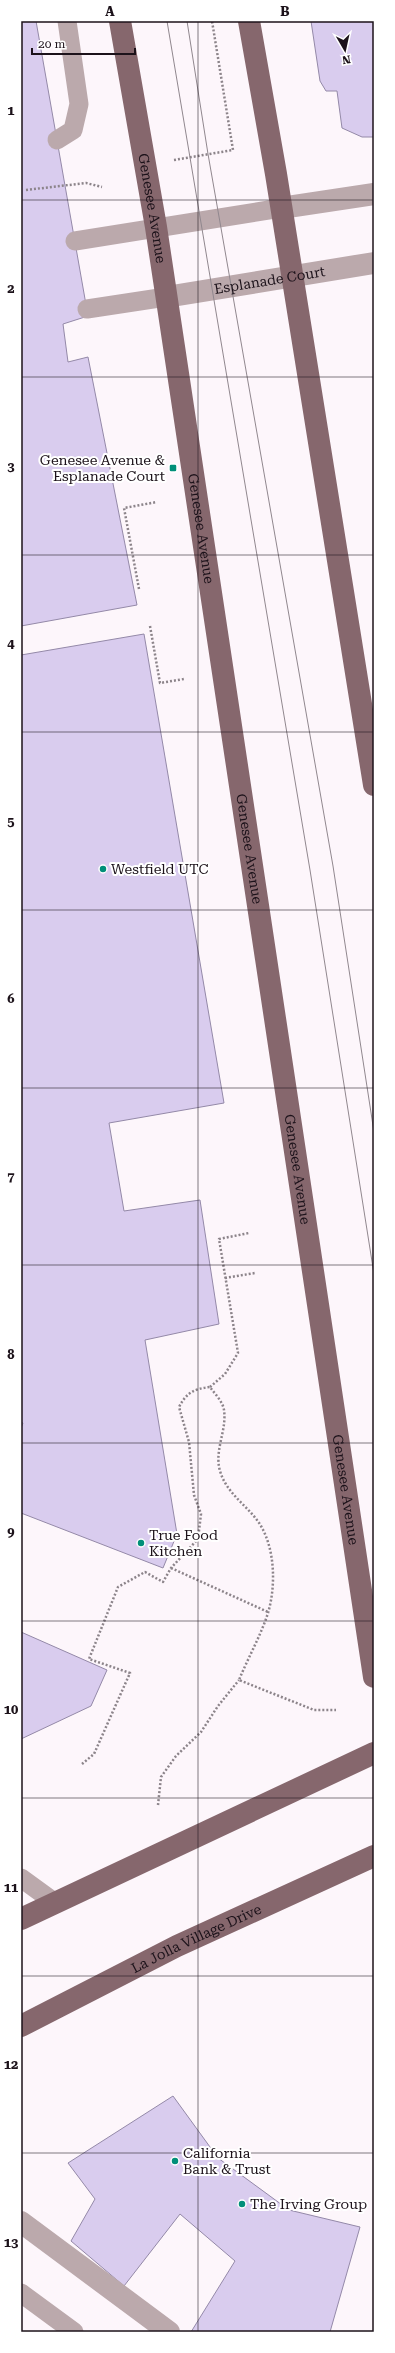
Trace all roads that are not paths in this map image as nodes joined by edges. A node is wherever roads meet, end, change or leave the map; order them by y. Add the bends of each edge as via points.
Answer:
1 (67, 21) edge
2 (120, 21) edge
3 (249, 21) edge
4 (57, 140) dead end
5 (374, 194) edge
6 (281, 208) junction
7 (156, 227) junction
8 (75, 241) dead end
9 (374, 263) edge
10 (292, 276) junction
11 (166, 297) junction
12 (86, 309) dead end
13 (374, 785) edge
14 (374, 1677) edge
15 (374, 1753) edge
16 (374, 1856) edge
17 (21, 1878) edge
18 (54, 1902) junction
19 (21, 1919) edge
20 (21, 2026) edge
21 (21, 2222) edge
22 (21, 2293) edge
23 (74, 2332) edge
24 (169, 2332) edge

1 - 4 lane via 79,104 73,130
2 - 7 main road, Genesee Avenue
3 - 6 main road
5 - 6 street
6 - 7 lane
6 - 10 main road
7 - 8 lane
7 - 11 main road, Genesee Avenue
9 - 10 street, Esplanade Court
10 - 11 street, Esplanade Court
10 - 13 main road
11 - 12 lane
11 - 14 main road, Genesee Avenue
15 - 18 main road
16 - 20 main road, La Jolla Village Drive via 177,1946
17 - 18 lane
18 - 19 main road
21 - 24 street
22 - 23 lane

